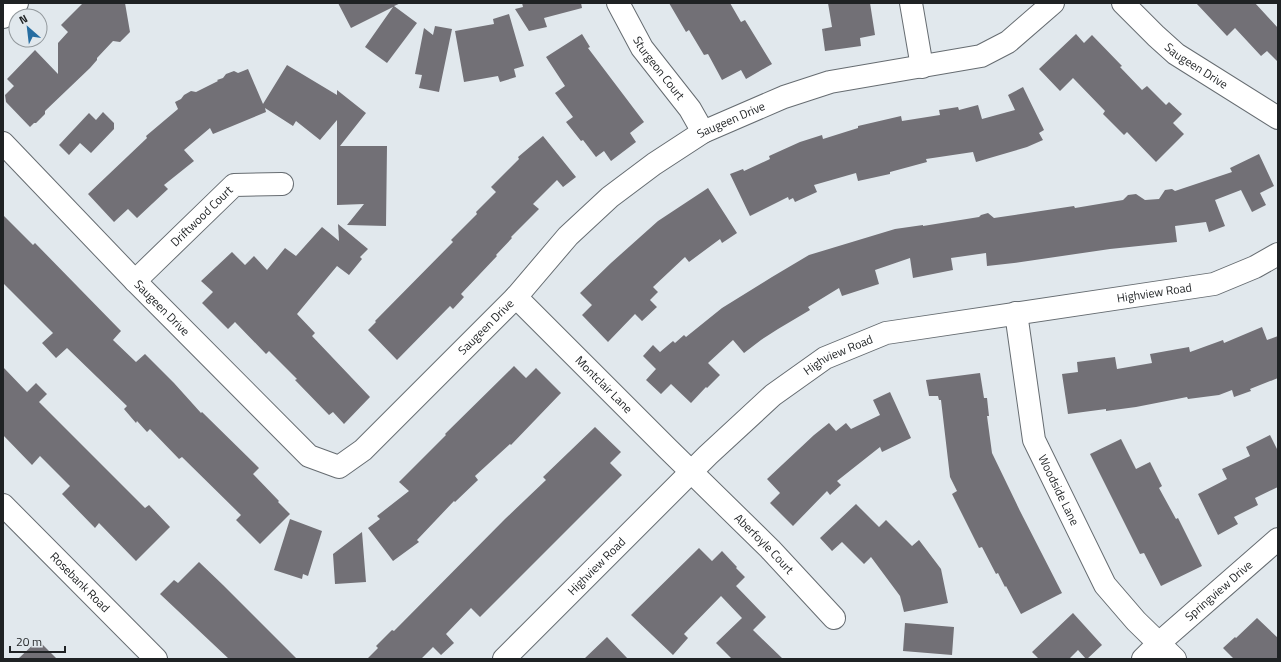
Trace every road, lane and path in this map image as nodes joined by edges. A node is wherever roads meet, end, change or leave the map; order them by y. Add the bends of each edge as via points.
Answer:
1 (17, 3) edge
2 (618, 3) edge
3 (911, 3) edge
4 (1053, 3) edge
5 (1123, 3) edge
6 (3, 17) edge
7 (922, 67) junction
8 (1278, 118) edge
9 (703, 132) junction
10 (3, 143) edge
11 (282, 184) dead end
12 (1278, 254) edge
13 (135, 281) junction
14 (516, 297) junction
15 (1016, 313) junction
16 (692, 472) junction
17 (3, 505) edge
18 (1278, 539) edge
19 (834, 618) dead end
20 (1159, 643) junction
21 (156, 659) edge
22 (504, 659) edge
23 (1143, 659) edge
24 (1175, 659) edge

1 - 6 street
2 - 9 street, Sturgeon Court via 642,48 690,109
3 - 7 street
4 - 7 street, Saugeen Drive via 1008,42 981,56
5 - 8 street, Saugeen Drive via 1176,54
7 - 9 street, Saugeen Drive via 830,82 784,97
9 - 14 street, Saugeen Drive via 610,197 568,236
10 - 13 street, Saugeen Drive
11 - 13 street, Driftwood Court via 234,185
12 - 15 street, Highview Road via 1255,267 1214,284
13 - 14 street, Saugeen Drive via 309,456 339,467 363,450
14 - 16 street, Montclair Lane
15 - 16 street, Highview Road via 886,333 824,358 773,395
15 - 20 street, Woodside Lane via 1034,440 1105,585
16 - 19 street, Aberfoyle Court via 770,549
16 - 22 street, Highview Road
17 - 21 street, Rosebank Road
18 - 20 street, Springview Drive
20 - 23 street, Springview Drive
20 - 24 street

